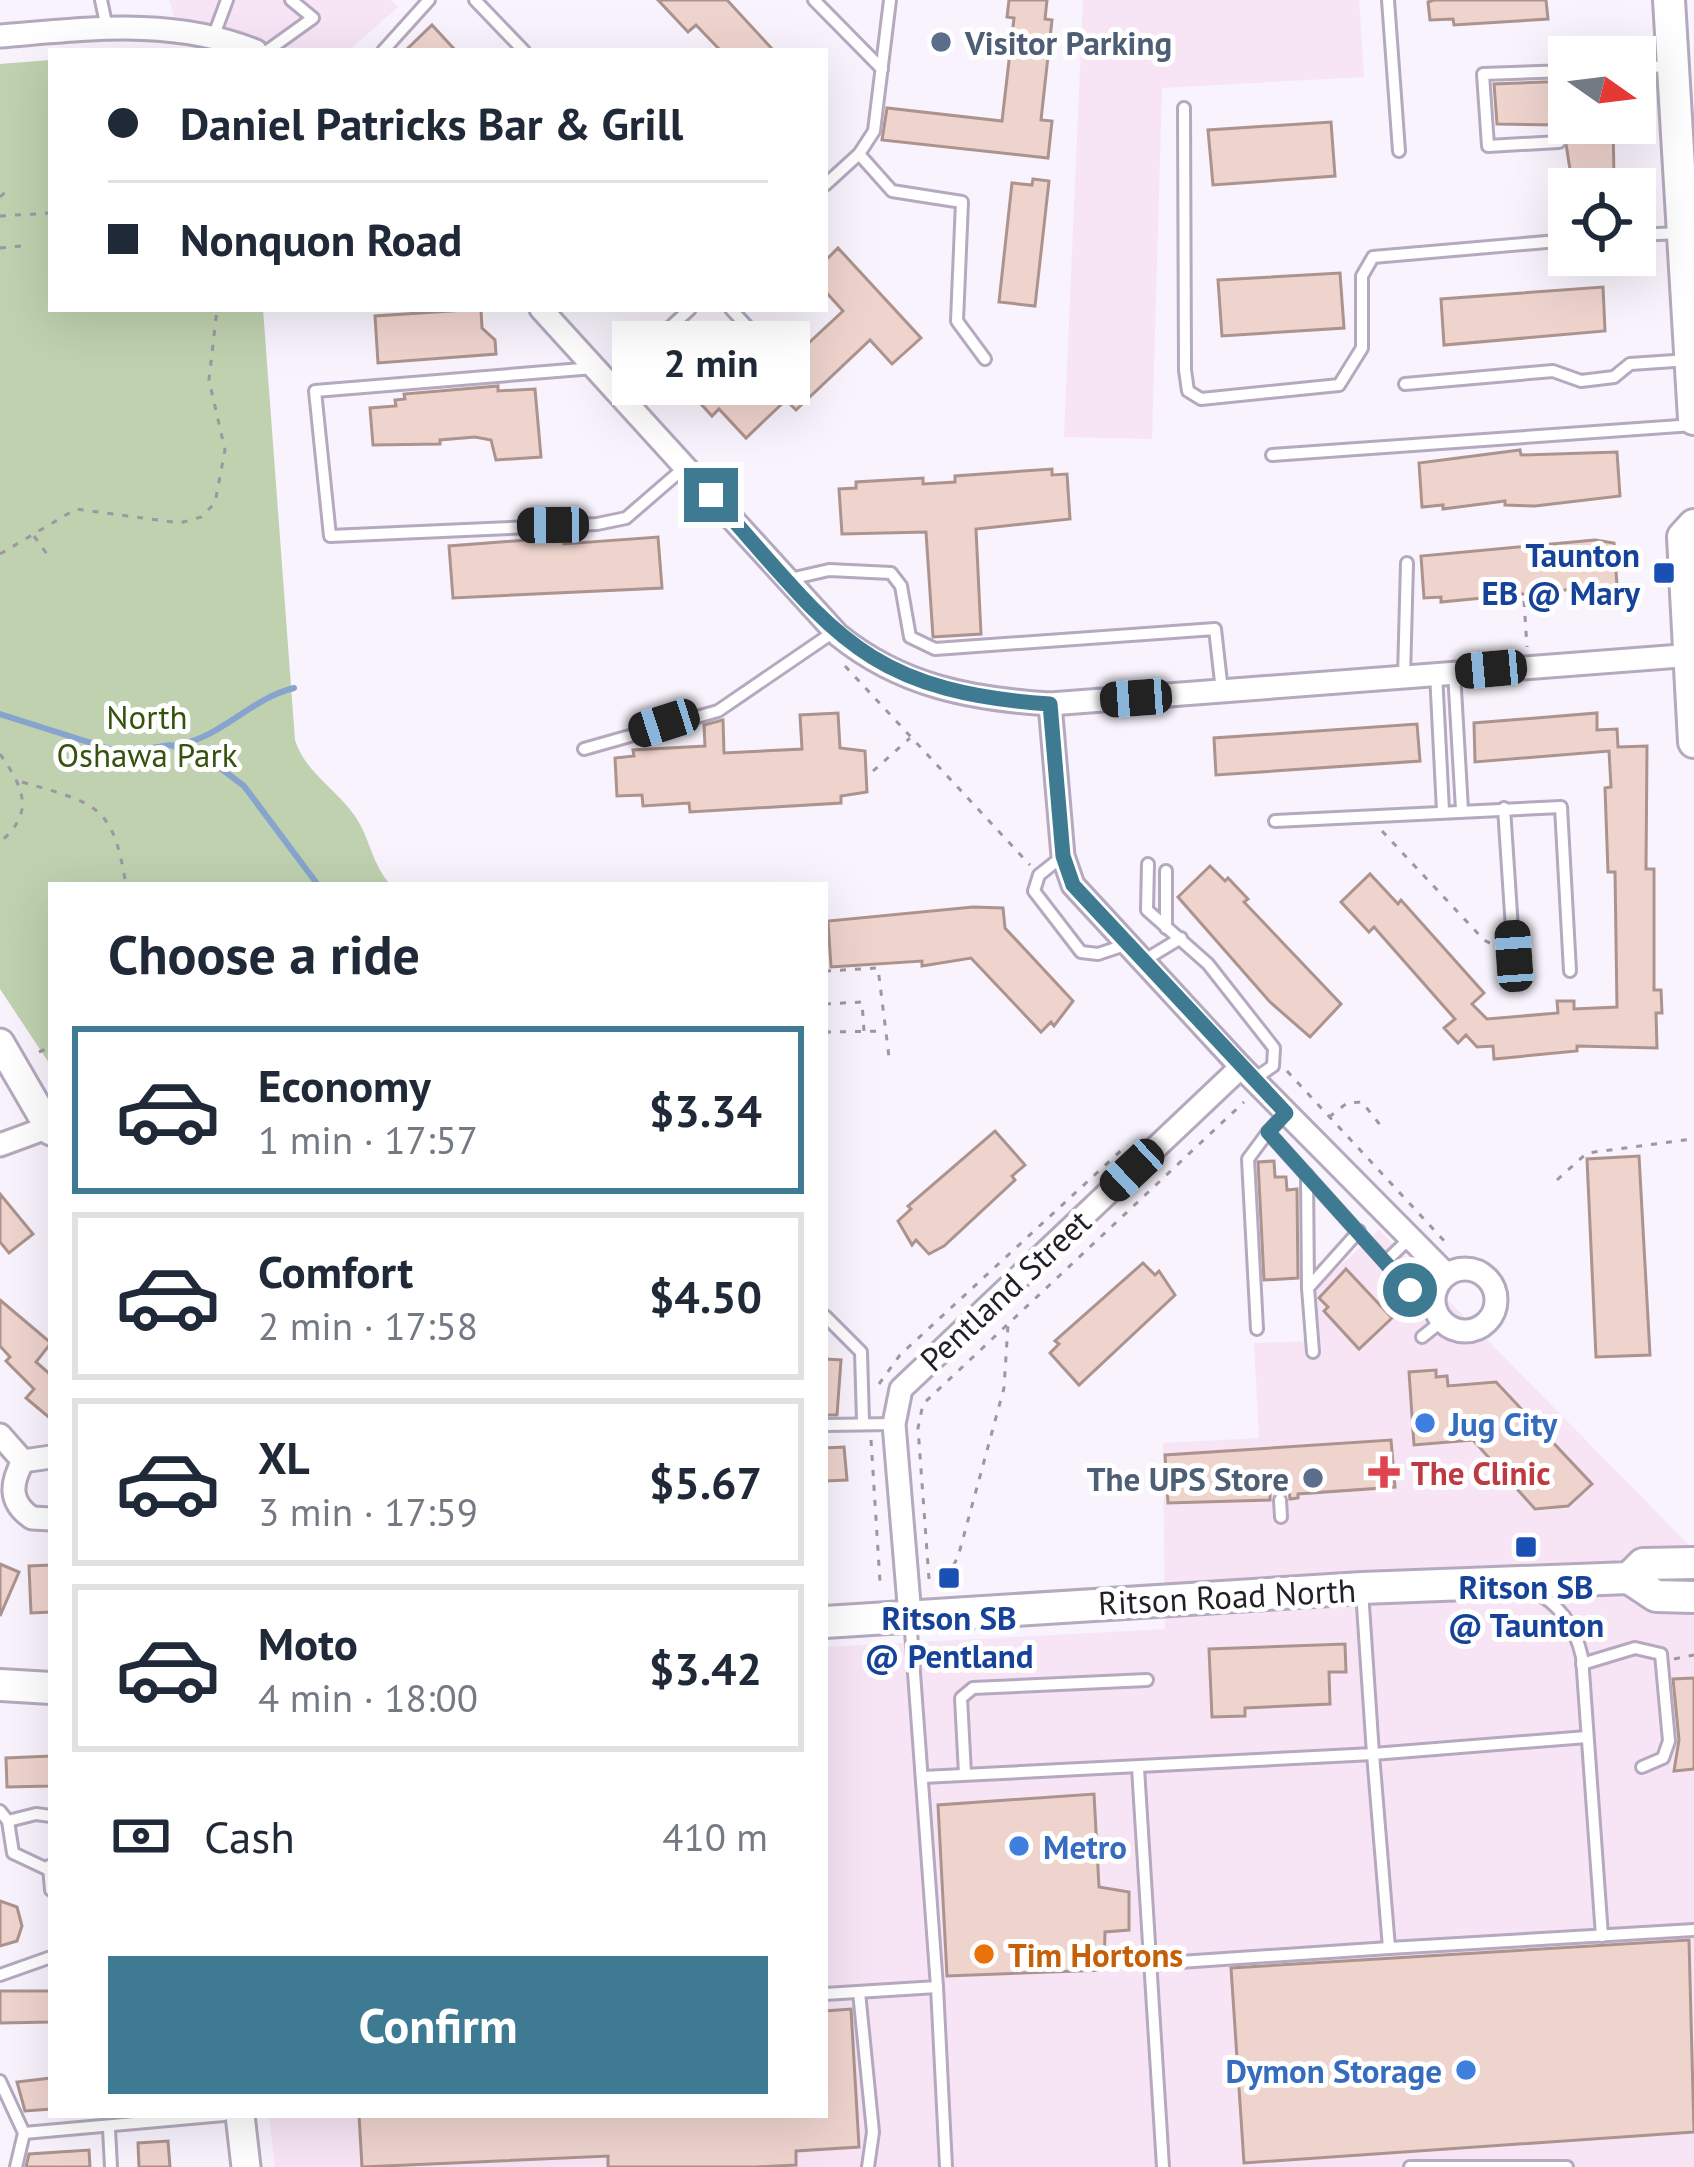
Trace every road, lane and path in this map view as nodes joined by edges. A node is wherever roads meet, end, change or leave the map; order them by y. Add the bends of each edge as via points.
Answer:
1 (101, 0) edge
2 (227, 0) edge
3 (291, 0) edge
4 (429, 0) edge
5 (476, 0) edge
6 (814, 0) edge
7 (890, 0) edge
8 (1388, 0) edge
9 (1669, 0) edge
10 (107, 28) junction
11 (214, 35) junction
12 (0, 36) edge
13 (248, 48) edge
14 (271, 48) edge
15 (386, 48) edge
16 (521, 48) edge
17 (1673, 66) junction
18 (1656, 67) edge
19 (882, 69) junction
20 (1548, 71) edge
21 (1184, 107) dead end
22 (1548, 143) edge
23 (1399, 152) dead end
24 (859, 154) junction
25 (828, 182) edge
26 (11, 187) dead end
27 (1687, 189) edge
28 (0, 197) edge
29 (48, 213) edge
30 (0, 216) edge
31 (1683, 232) junction
32 (1656, 234) edge
33 (1548, 242) edge
34 (30, 245) dead end
35 (0, 248) edge
36 (217, 312) edge
37 (544, 312) edge
38 (686, 312) edge
39 (734, 312) edge
40 (776, 358) dead end
41 (985, 359) dead end
42 (1692, 373) edge
43 (602, 376) junction
44 (1405, 384) dead end
45 (1694, 422) edge
46 (1272, 455) dead end
47 (685, 467) junction
48 (1694, 525) edge
49 (33, 535) junction
50 (0, 554) edge
51 (47, 554) dead end
52 (1407, 563) dead end
53 (787, 580) junction
54 (1524, 601) dead end
55 (828, 636) junction
56 (1691, 655) edge
57 (1529, 666) junction
58 (1445, 673) junction
59 (1404, 677) junction
60 (1222, 691) junction
61 (1050, 704) junction
62 (911, 737) junction
63 (1694, 742) edge
64 (584, 749) dead end
65 (0, 754) edge
66 (873, 771) dead end
67 (22, 782) junction
68 (1504, 808) junction
69 (1462, 809) junction
70 (1443, 811) junction
71 (1367, 815) junction
72 (1275, 821) dead end
73 (0, 842) edge
74 (1063, 856) junction
75 (1148, 864) dead end
76 (1166, 871) dead end
77 (1039, 875) junction
78 (126, 882) edge
79 (1166, 928) junction
80 (1181, 938) junction
81 (1135, 952) junction
82 (1514, 956) junction
83 (828, 971) edge
84 (1570, 971) dead end
85 (1515, 974) dead end
86 (828, 1004) edge
87 (828, 1031) edge
88 (864, 1031) junction
89 (886, 1031) junction
90 (0, 1043) edge
91 (48, 1048) edge
92 (39, 1052) dead end
93 (889, 1057) dead end
94 (1281, 1065) junction
95 (1246, 1079) junction
96 (1286, 1113) junction
97 (1329, 1117) junction
98 (48, 1118) edge
99 (1381, 1126) dead end
100 (1268, 1132) junction
101 (1693, 1139) edge
102 (1132, 1140) dead end
103 (0, 1145) edge
104 (1336, 1164) junction
105 (1307, 1175) junction
106 (1557, 1180) dead end
107 (1317, 1186) junction
108 (1365, 1193) junction
109 (1343, 1214) junction
110 (1360, 1231) junction
111 (1410, 1238) junction
112 (1385, 1262) junction
113 (1451, 1265) junction
114 (1308, 1288) junction
115 (1410, 1290) dead end
116 (828, 1319) edge
117 (1442, 1321) junction
118 (1007, 1322) junction
119 (1257, 1329) dead end
120 (1422, 1337) dead end
121 (1313, 1352) dead end
122 (867, 1421) junction
123 (894, 1424) junction
124 (828, 1425) edge
125 (0, 1436) edge
126 (48, 1457) edge
127 (23, 1461) junction
128 (1280, 1490) dead end
129 (1281, 1517) dead end
130 (48, 1519) edge
131 (1694, 1563) edge
132 (946, 1578) dead end
133 (1630, 1578) junction
134 (929, 1579) dead end
135 (880, 1582) dead end
136 (1518, 1584) junction
137 (1362, 1588) junction
138 (1694, 1597) edge
139 (910, 1616) junction
140 (828, 1622) edge
141 (1694, 1655) edge
142 (1663, 1659) junction
143 (1582, 1661) junction
144 (1147, 1680) dead end
145 (1587, 1737) junction
146 (1373, 1754) junction
147 (1642, 1767) dead end
148 (1138, 1768) junction
149 (965, 1774) junction
150 (923, 1777) junction
151 (4, 1816) edge
152 (48, 1816) edge
153 (48, 1866) edge
154 (1694, 1930) edge
155 (1602, 1936) junction
156 (1389, 1948) junction
157 (48, 1959) edge
158 (1150, 1964) junction
159 (0, 1975) edge
160 (937, 1988) junction
161 (859, 1992) junction
162 (828, 1994) edge
163 (0, 2081) edge
164 (199, 2118) edge
165 (241, 2118) edge
166 (109, 2129) junction
167 (24, 2132) junction
168 (16, 2167) edge
169 (111, 2167) edge
170 (245, 2167) edge
171 (868, 2167) edge
172 (946, 2167) edge
173 (1162, 2167) edge
174 (1410, 2167) edge
175 (1568, 2167) edge

1 - 10 lane
2 - 11 lane
3 - 14 lane via 313,18
4 - 15 lane
5 - 16 lane
6 - 19 lane
7 - 19 lane
8 - 23 lane
9 - 17 main road
10 - 11 street
10 - 12 street
11 - 13 street
17 - 18 lane
17 - 27 main road
19 - 24 lane via 874,131
20 - 22 lane via 1483,74 1488,146
21 - 33 lane via 1185,370 1188,392 1201,399 1339,385 1362,348 1362,276 1372,256
24 - 25 lane
24 - 41 lane via 892,191 962,202 957,321
26 - 28 path
27 - 31 main road
29 - 30 path
31 - 32 lane
31 - 42 main road
34 - 35 path
36 - 49 path via 208,380 225,450 214,503 180,523 76,509
37 - 43 street
38 - 43 lane
39 - 40 lane
42 - 44 lane via 1630,364 1614,376 1581,381 1553,371
42 - 45 main road
43 - 47 street
43 - 47 lane via 315,391 330,536 597,524 626,518
45 - 46 lane
47 - 53 street
48 - 56 main road via 1683,537
49 - 50 path
49 - 51 path
52 - 59 lane
53 - 55 street
53 - 60 lane via 829,570 891,573 910,637 935,649 1215,629
54 - 57 path
55 - 61 street via 926,685
55 - 62 path
55 - 64 lane via 718,711
56 - 57 street
56 - 63 main road
57 - 58 street
58 - 59 street
58 - 69 lane
58 - 70 lane
59 - 60 street
60 - 61 street
61 - 74 street
62 - 66 path
62 - 77 path
65 - 67 path
67 - 73 path via 22,815
67 - 78 path via 110,820
68 - 69 lane
68 - 82 lane
68 - 84 lane via 1562,807
69 - 70 lane
70 - 71 lane
71 - 72 lane
71 - 82 path via 1484,940
74 - 77 lane
74 - 81 street via 1073,885
75 - 79 lane via 1147,910
76 - 79 lane
77 - 81 lane via 1039,903 1081,952
79 - 80 lane
80 - 81 lane
80 - 94 lane via 1264,1029
81 - 95 street
82 - 85 lane
83 - 89 path via 878,968
86 - 88 path via 862,1002
87 - 88 path
88 - 89 path
89 - 93 path
90 - 98 street
91 - 92 path
94 - 95 lane
94 - 95 path
94 - 97 path
95 - 96 street
95 - 118 path via 1247,1099
95 - 123 street, Pentland Street via 901,1389
96 - 100 lane
96 - 104 street
97 - 99 path via 1362,1102
97 - 113 path
98 - 103 street
100 - 105 lane
100 - 119 lane via 1248,1159
101 - 106 path via 1587,1153
102 - 122 path via 900,1355 878,1385
104 - 107 lane
104 - 108 street
105 - 107 lane
105 - 114 lane
107 - 109 lane
108 - 109 lane
108 - 111 street
109 - 110 lane
110 - 112 lane
110 - 114 lane
111 - 112 lane
111 - 113 street
112 - 115 lane
113 - 117 street via 1434,1301
113 - 117 street via 1482,1273 1497,1298 1481,1327 1463,1331
114 - 121 lane
116 - 122 lane via 861,1352
117 - 120 lane
118 - 132 path via 1004,1388
118 - 134 path via 919,1415
122 - 123 lane
122 - 124 lane
122 - 135 path
123 - 139 street
125 - 127 street
126 - 127 street
127 - 130 street via 15,1500 32,1517
128 - 129 lane
131 - 133 main road, Ritson Road North via 1643,1564
133 - 136 main road, Ritson Road North
133 - 138 main road, Ritson Road North via 1656,1597
136 - 137 main road, Ritson Road North
136 - 143 lane via 1554,1601
137 - 139 main road, Ritson Road North
137 - 146 lane
139 - 140 main road, Ritson Road North
139 - 150 lane
141 - 142 path
142 - 143 lane via 1654,1649 1635,1648
142 - 147 lane via 1669,1741 1663,1757
143 - 145 lane
144 - 149 lane via 974,1688 961,1698
145 - 146 lane
145 - 155 lane
146 - 148 lane
146 - 156 lane
148 - 149 lane
148 - 158 lane
149 - 150 lane
150 - 160 lane
151 - 152 lane
151 - 153 lane via 13,1853
154 - 155 lane
155 - 156 lane
156 - 158 lane
157 - 159 lane
158 - 173 lane
160 - 161 lane
160 - 172 lane
161 - 162 lane
161 - 171 lane
163 - 167 lane
164 - 166 lane
165 - 170 street
166 - 167 lane
166 - 169 lane
167 - 168 lane
174 - 175 lane

